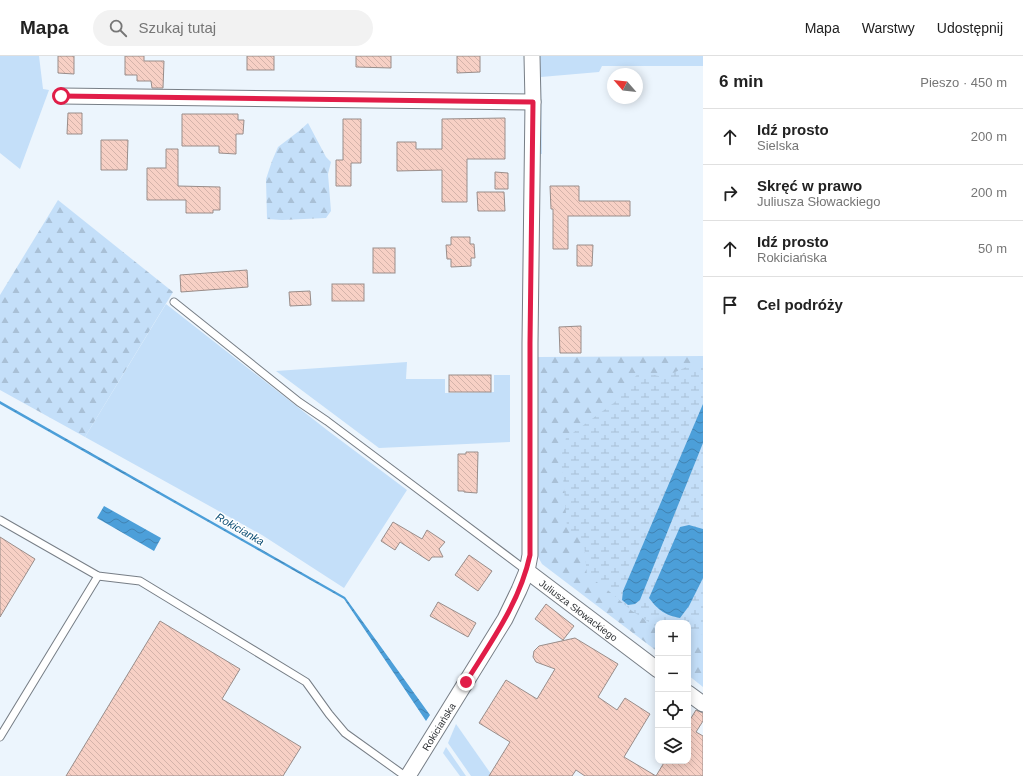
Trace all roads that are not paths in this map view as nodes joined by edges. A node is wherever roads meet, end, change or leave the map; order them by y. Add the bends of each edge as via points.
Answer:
1 (532, 56) edge
2 (61, 96) dead end
3 (533, 102) junction
4 (174, 302) dead end
5 (0, 520) edge
6 (527, 571) junction
7 (98, 576) junction
8 (655, 668) edge
9 (691, 695) edge
10 (703, 704) edge
11 (0, 737) edge
12 (406, 776) edge

1 - 3 street
2 - 3 street
3 - 6 street via 530,555
4 - 6 lane via 299,402
5 - 7 lane
6 - 8 street, Juliusza Słowackiego
6 - 12 street, Rokiciańska via 505,619
7 - 11 lane
7 - 12 lane via 140,581 306,682 345,733
9 - 10 street

